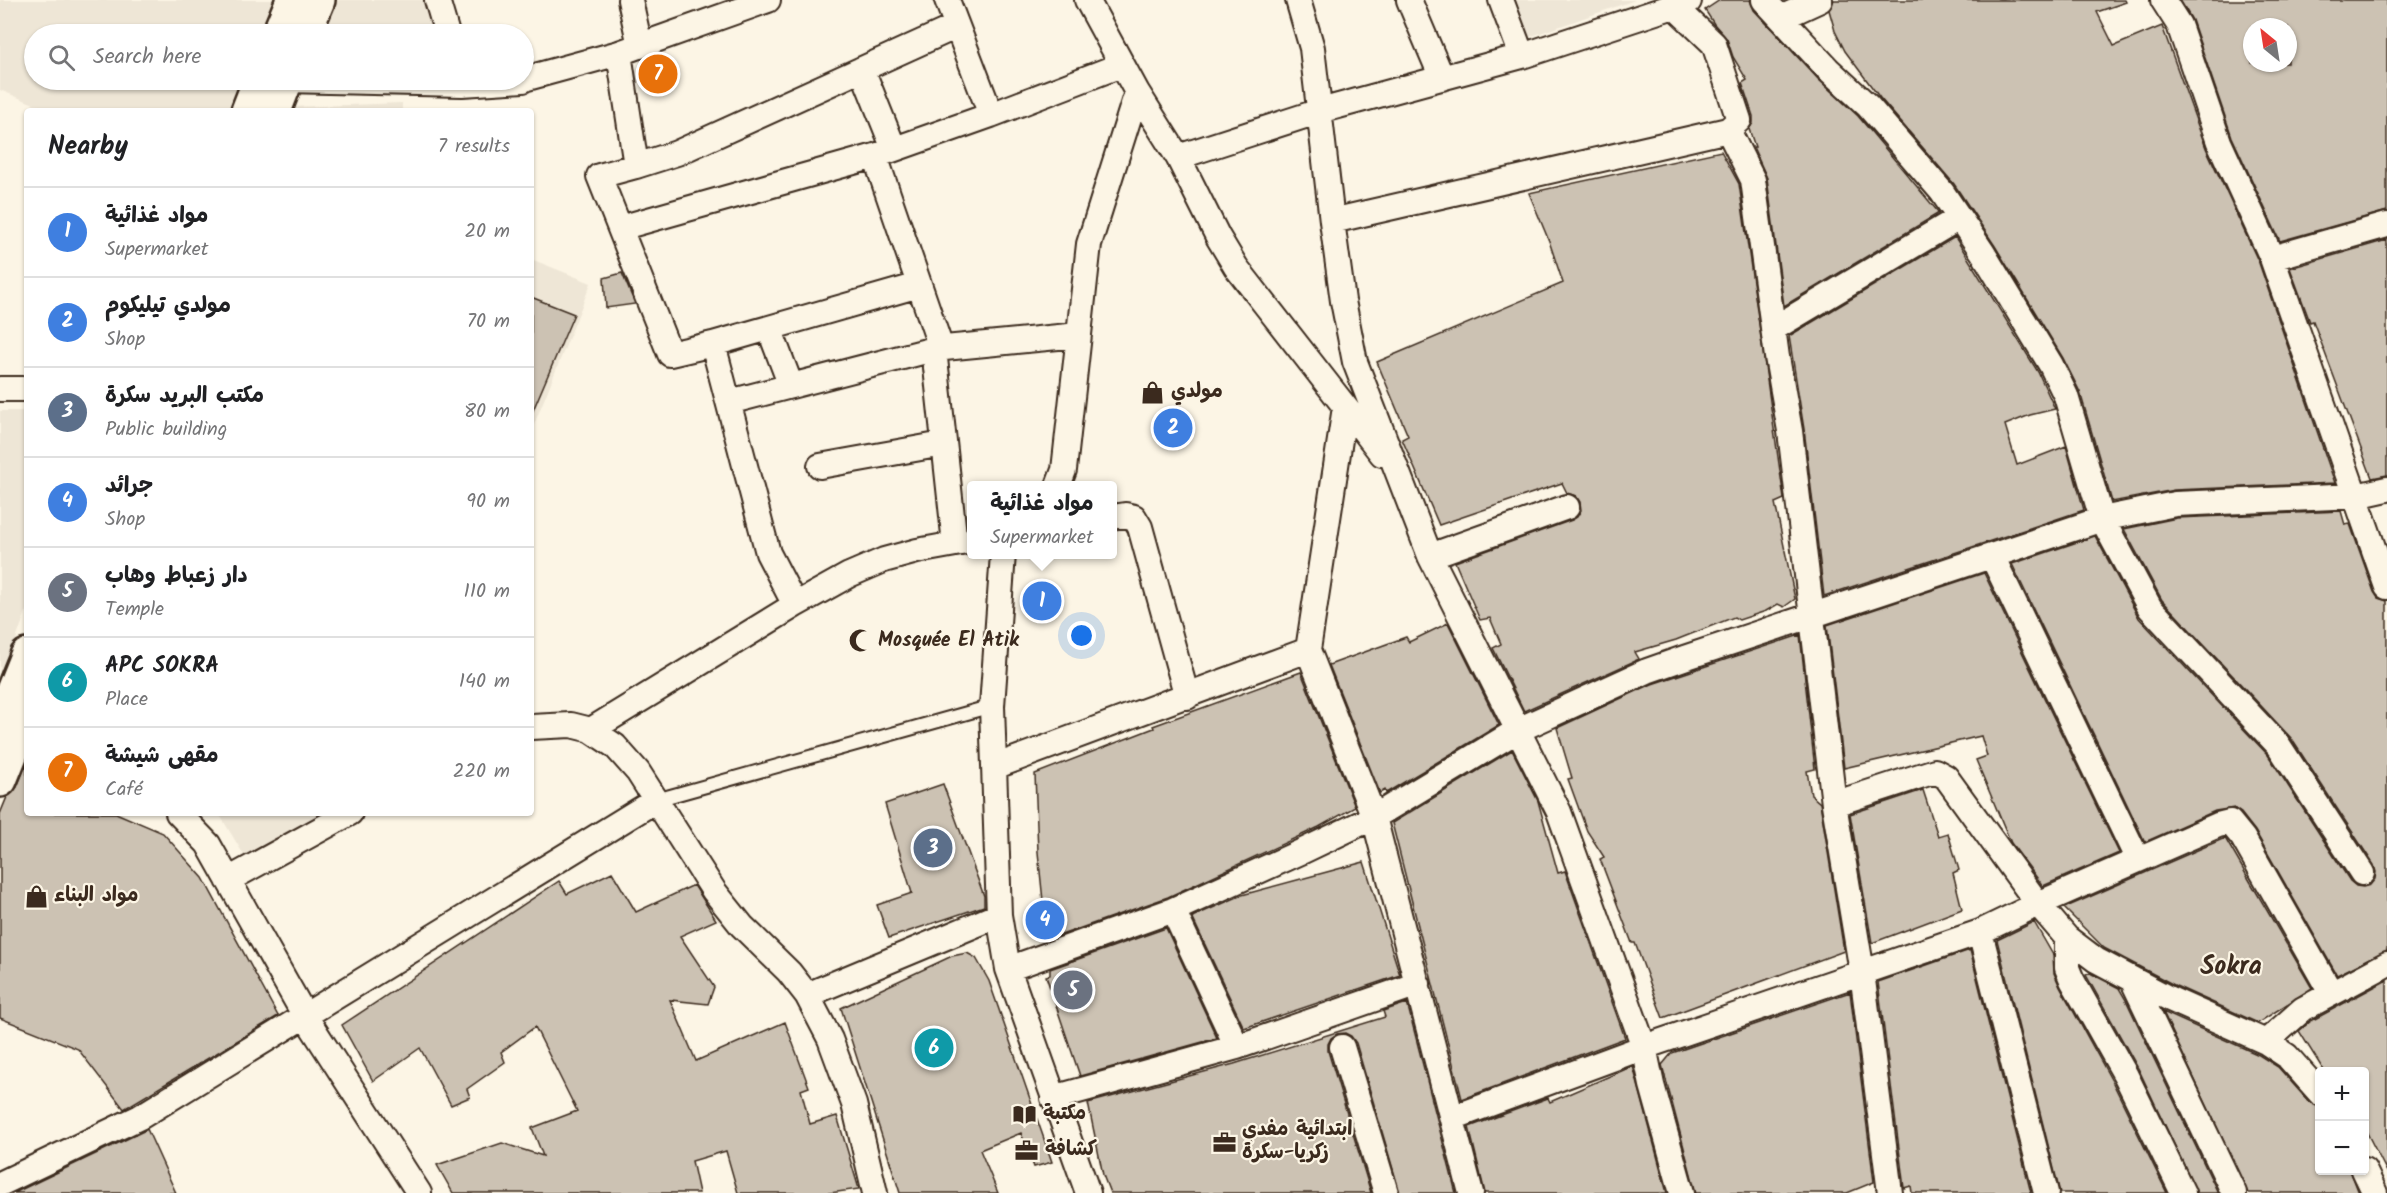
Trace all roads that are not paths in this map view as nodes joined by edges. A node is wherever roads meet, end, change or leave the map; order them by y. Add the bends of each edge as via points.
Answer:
1 (293, 0) edge
2 (318, 0) edge
3 (437, 0) edge
4 (630, 0) edge
5 (768, 0) edge
6 (947, 0) edge
7 (1087, 0) edge
8 (1298, 0) edge
9 (1409, 0) edge
10 (1501, 0) edge
11 (1764, 0) edge
12 (1820, 0) edge
13 (2163, 0) edge
14 (1679, 2) edge
15 (738, 5) edge
16 (1783, 18) junction
17 (283, 24) edge
18 (308, 24) edge
19 (444, 24) edge
20 (957, 26) junction
21 (629, 49) junction
22 (1522, 56) junction
23 (1121, 65) junction
24 (862, 69) junction
25 (534, 76) edge
26 (1442, 78) junction
27 (256, 90) edge
28 (282, 90) edge
29 (1137, 92) junction
30 (249, 108) edge
31 (275, 108) edge
32 (1320, 111) junction
33 (991, 115) junction
34 (1728, 130) junction
35 (884, 152) junction
36 (1178, 157) junction
37 (636, 166) junction
38 (1959, 218) junction
39 (1332, 221) junction
40 (2387, 225) edge
41 (620, 228) junction
42 (2272, 258) junction
43 (919, 285) junction
44 (768, 328) junction
45 (1773, 329) junction
46 (1079, 335) junction
47 (713, 344) junction
48 (937, 349) junction
49 (791, 386) junction
50 (0, 389) edge
51 (24, 389) edge
52 (729, 402) junction
53 (1345, 407) junction
54 (943, 444) junction
55 (820, 466) dead end
56 (1397, 473) junction
57 (1060, 481) edge
58 (2387, 489) edge
59 (2356, 496) junction
60 (1567, 507) dead end
61 (1117, 516) edge
62 (2102, 519) junction
63 (963, 542) edge
64 (1430, 556) junction
65 (1992, 556) junction
66 (1003, 559) edge
67 (2387, 587) edge
68 (795, 605) junction
69 (1813, 617) junction
70 (1308, 650) junction
71 (24, 673) edge
72 (1187, 697) junction
73 (992, 706) junction
74 (24, 718) edge
75 (534, 727) edge
76 (591, 730) junction
77 (1518, 730) junction
78 (10, 741) edge
79 (994, 767) junction
80 (0, 780) edge
81 (656, 800) junction
82 (1834, 804) junction
83 (181, 816) edge
84 (345, 816) edge
85 (1374, 817) junction
86 (2138, 860) junction
87 (2362, 873) dead end
88 (228, 880) junction
89 (2038, 904) junction
90 (1173, 910) junction
91 (999, 915) junction
92 (1980, 932) junction
93 (2067, 938) junction
94 (2387, 964) edge
95 (1008, 969) junction
96 (1863, 972) junction
97 (2132, 979) junction
98 (1418, 984) junction
99 (2331, 993) junction
100 (807, 995) junction
101 (305, 1016) junction
102 (2266, 1042) junction
103 (1237, 1047) junction
104 (1342, 1047) dead end
105 (1644, 1047) junction
106 (2315, 1088) edge
107 (1053, 1098) junction
108 (1452, 1118) junction
109 (2366, 1175) edge
110 (4, 1187) edge
111 (1886, 1192) edge
112 (419, 1193) edge
113 (875, 1193) edge
114 (1088, 1193) edge
115 (1386, 1193) edge
116 (1471, 1193) edge
117 (1683, 1193) edge
118 (2046, 1193) edge
119 (2183, 1193) edge
120 (2234, 1193) edge
121 (2375, 1193) edge

1 - 17 street
2 - 18 street
3 - 19 street
4 - 21 street
5 - 15 street
6 - 20 street
7 - 23 street
8 - 32 street via 1312,48
9 - 26 street
10 - 22 street
11 - 16 street
12 - 16 street
13 - 42 street via 2180,25 2219,142
14 - 22 street
14 - 34 street via 1714,44 1739,120
15 - 21 street
16 - 38 street via 1828,69 1868,106 1942,192
20 - 24 street
20 - 33 street
21 - 25 street
21 - 37 street
22 - 26 street
23 - 29 street
23 - 33 street
24 - 35 street
24 - 37 street via 677,153
26 - 32 street
27 - 30 street
28 - 31 street
29 - 36 street
29 - 46 street via 1089,244
32 - 36 street
32 - 39 street
33 - 35 street
34 - 39 street
34 - 45 street via 1753,180
35 - 41 street
35 - 43 street
36 - 53 street via 1236,267
37 - 41 street via 599,176
38 - 45 street
38 - 62 street via 2051,365 2066,396
39 - 56 street via 1355,362
40 - 42 street
41 - 47 street via 670,354
42 - 59 street
43 - 44 street
43 - 48 street
44 - 47 street
44 - 49 street
45 - 69 street
46 - 48 street
46 - 57 street
47 - 52 street
48 - 49 street
48 - 54 street
49 - 52 street
50 - 51 street
52 - 68 street via 768,553
53 - 56 street
53 - 70 street
54 - 55 street
54 - 63 street
56 - 64 street
58 - 59 street
59 - 62 street via 2175,504
59 - 67 street
60 - 64 street
61 - 72 street via 1134,517 1140,527
62 - 65 street
62 - 87 street via 2150,608 2279,746
63 - 68 street via 884,560
64 - 77 street
65 - 69 street
65 - 86 street
66 - 73 street
68 - 76 street
69 - 77 street via 1647,671
69 - 82 street
70 - 72 street
70 - 85 street
71 - 78 street
72 - 79 street
73 - 79 street
73 - 81 lane
74 - 78 street
75 - 76 street via 571,725
76 - 81 street via 615,746
77 - 85 street
77 - 105 street via 1559,812
78 - 80 street
79 - 91 street
81 - 100 street via 714,891
81 - 101 street
82 - 89 street via 1935,771 1946,777
82 - 96 street
83 - 88 street via 208,844
84 - 88 street
85 - 90 street
85 - 98 street
86 - 89 street
86 - 99 street via 2230,822 2243,838
88 - 101 street
89 - 92 street
89 - 93 street
90 - 95 street
90 - 103 street
91 - 95 street
91 - 100 street
92 - 96 street
92 - 118 street
93 - 97 street via 2096,960
93 - 119 street via 2067,968 2072,980 2126,1076
94 - 99 street
95 - 107 street
96 - 105 street
96 - 111 street
97 - 102 street
97 - 120 street
98 - 103 street
98 - 108 street
99 - 102 street via 2293,1016
100 - 113 street via 830,1039 854,1104
101 - 110 street via 140,1117
101 - 112 street
102 - 106 street via 2287,1056
103 - 107 street
104 - 115 street
105 - 108 street
105 - 117 street
107 - 114 street
108 - 116 street
109 - 121 street

